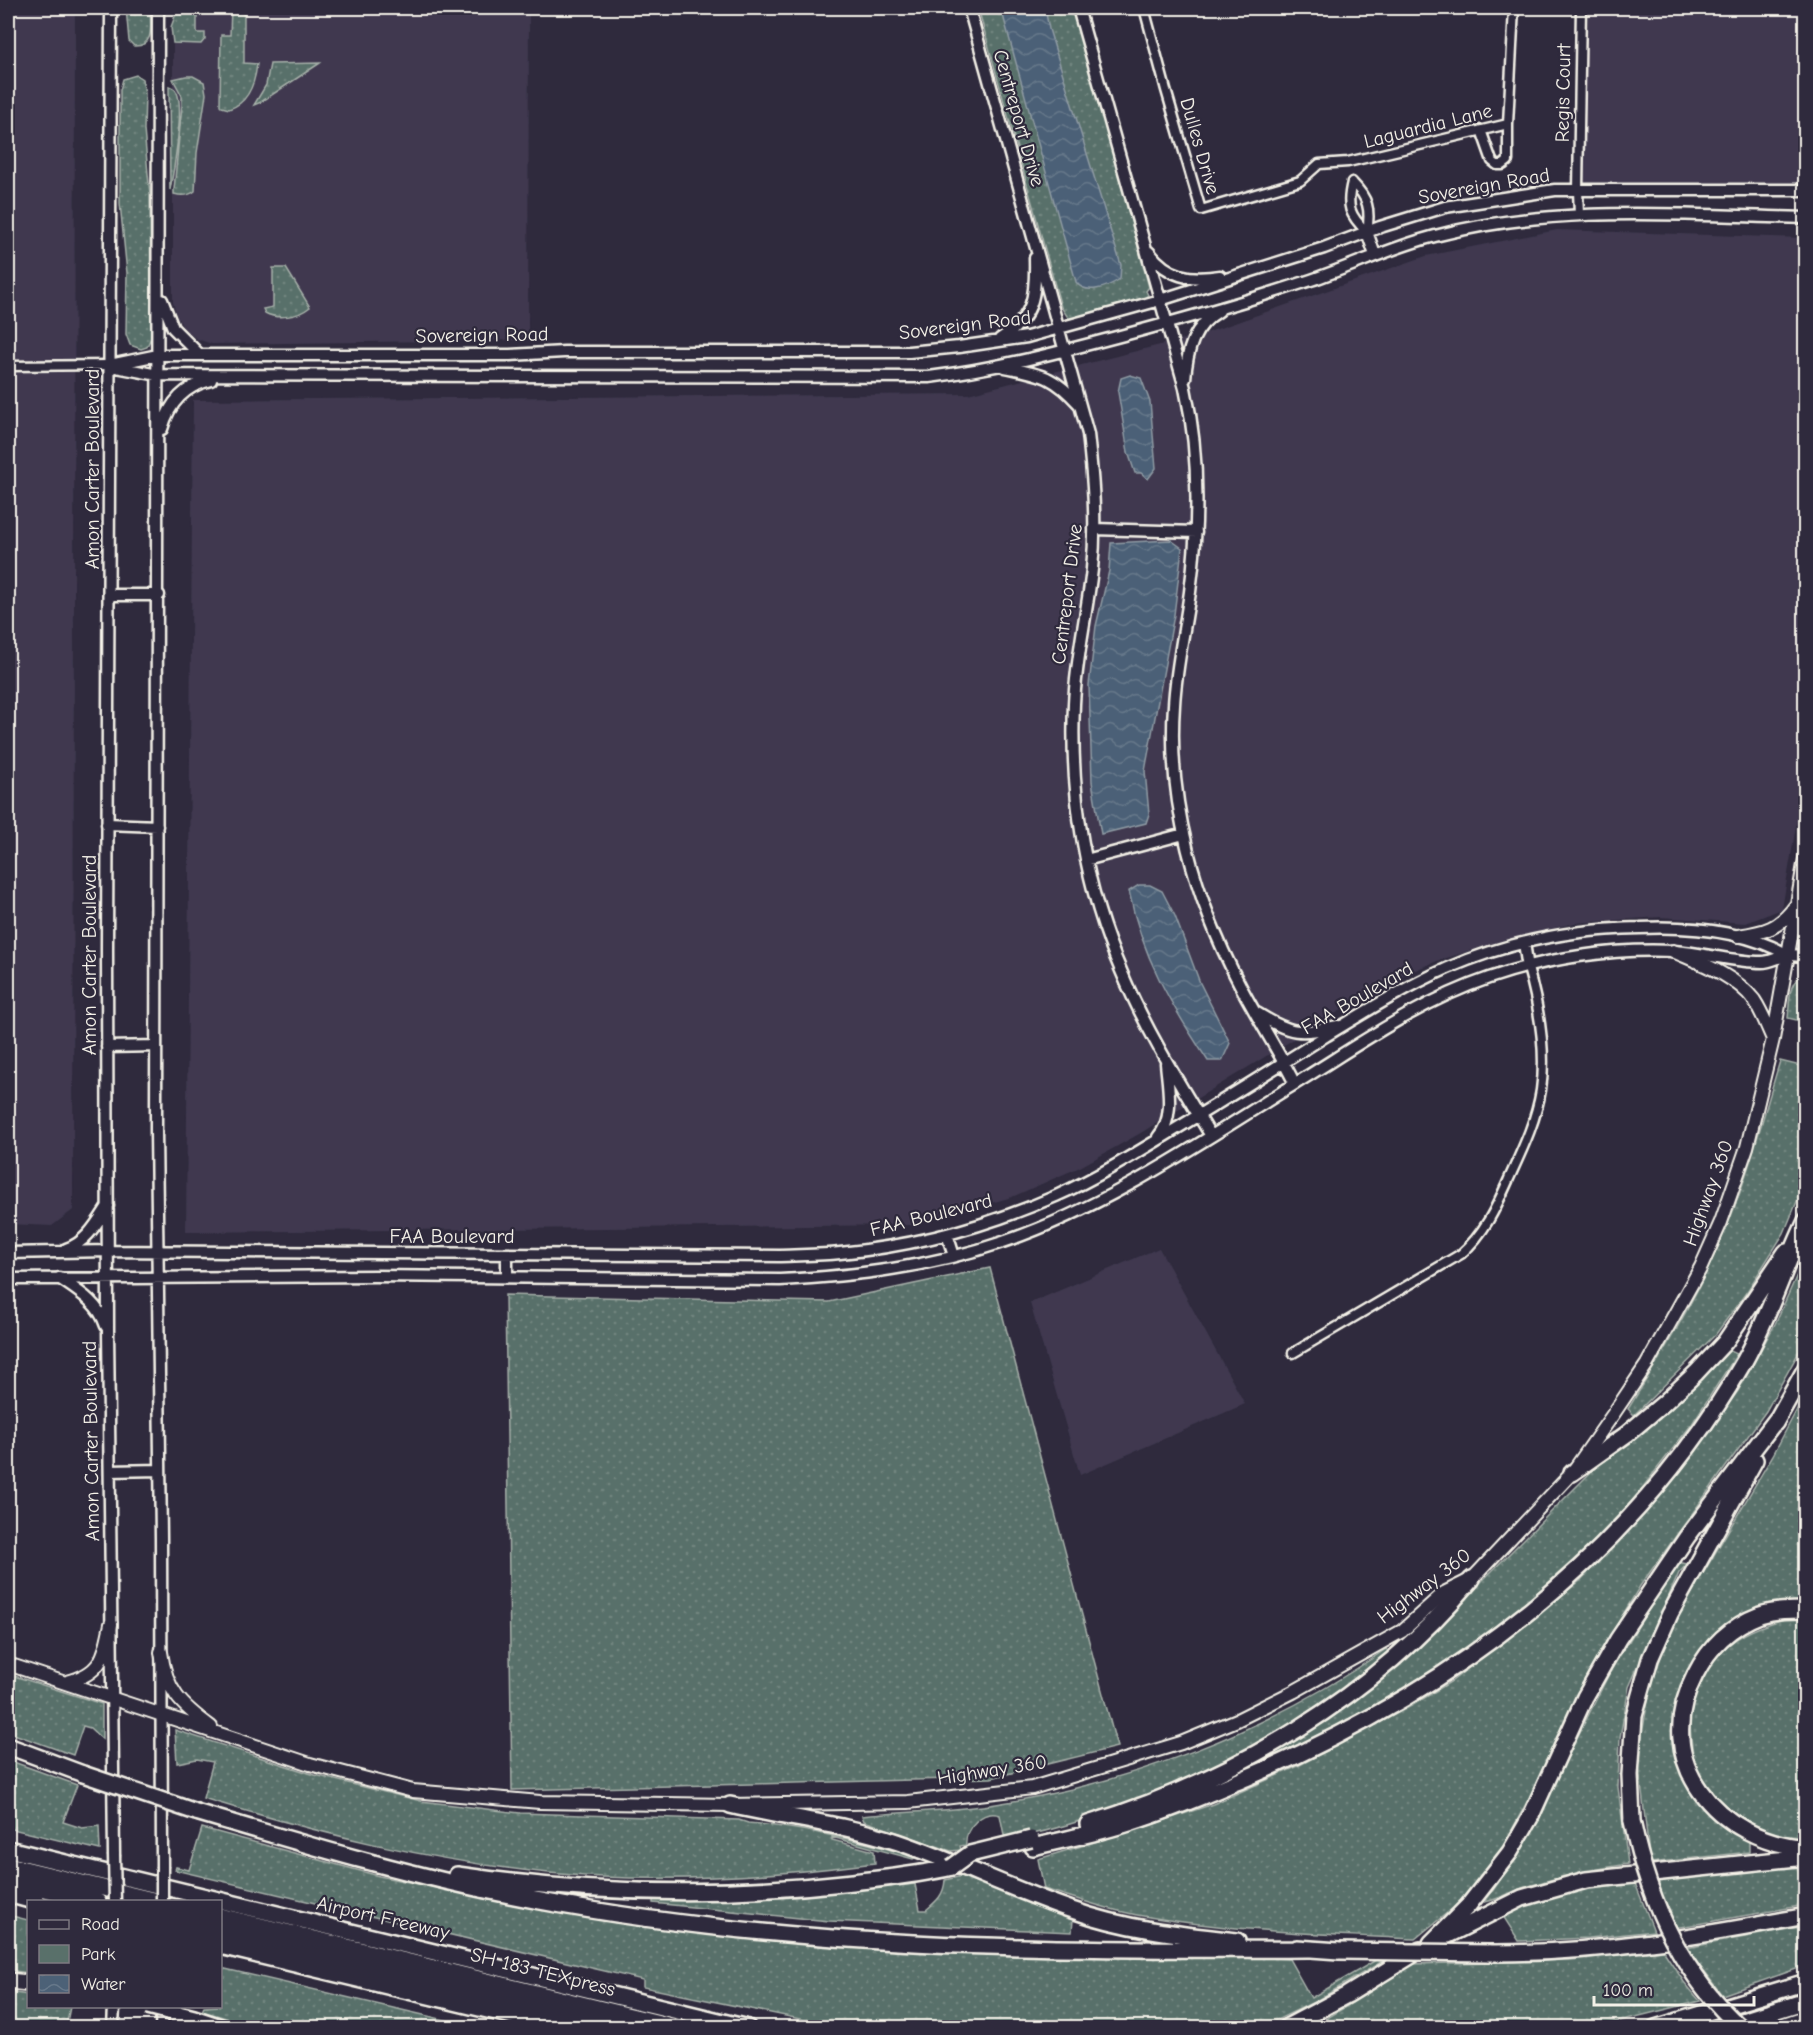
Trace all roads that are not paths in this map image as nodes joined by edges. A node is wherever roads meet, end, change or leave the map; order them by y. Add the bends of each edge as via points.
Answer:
1 (111, 8) edge
2 (158, 8) edge
3 (969, 8) edge
4 (1078, 8) edge
5 (1144, 8) edge
6 (1514, 8) edge
7 (1581, 8) edge
8 (1508, 124) junction
9 (1481, 130) junction
10 (1348, 162) joint
11 (1578, 190) junction
12 (1806, 190) edge
13 (1579, 215) junction
14 (1806, 218) edge
15 (1366, 232) junction
16 (1034, 240) junction
17 (1145, 247) junction
18 (1375, 255) junction
19 (1256, 271) junction
20 (158, 287) junction
21 (1160, 300) junction
22 (1230, 304) junction
23 (1167, 323) junction
24 (1060, 329) junction
25 (996, 342) junction
26 (1066, 350) junction
27 (158, 355) junction
28 (200, 355) junction
29 (110, 365) junction
30 (8, 366) edge
31 (1001, 366) junction
32 (158, 375) junction
33 (253, 376) junction
34 (1185, 388) junction
35 (1082, 407) junction
36 (158, 444) junction
37 (1094, 529) junction
38 (1196, 532) junction
39 (110, 595) junction
40 (159, 595) junction
41 (107, 824) junction
42 (158, 826) junction
43 (1184, 834) junction
44 (1806, 853) edge
45 (1086, 860) junction
46 (1797, 904) junction
47 (1738, 936) junction
48 (1524, 943) junction
49 (1673, 951) junction
50 (1788, 955) junction
51 (1806, 956) edge
52 (1528, 968) junction
53 (1254, 1011) junction
54 (1344, 1025) junction
55 (1773, 1039) junction
56 (156, 1046) junction
57 (107, 1047) junction
58 (1166, 1060) junction
59 (1284, 1062) junction
60 (1295, 1084) junction
61 (1199, 1115) junction
62 (1211, 1136) junction
63 (1153, 1143) junction
64 (108, 1205) junction
65 (1803, 1227) edge
66 (947, 1234) junction
67 (108, 1251) junction
68 (57, 1252) junction
69 (8, 1253) edge
70 (157, 1253) junction
71 (507, 1254) junction
72 (954, 1256) junction
73 (108, 1277) junction
74 (507, 1277) junction
75 (59, 1278) junction
76 (158, 1278) junction
77 (8, 1279) edge
78 (108, 1330) junction
79 (1293, 1353) dead end
80 (1806, 1368) edge
81 (1779, 1416) junction
82 (160, 1470) junction
83 (110, 1471) junction
84 (1572, 1473) junction
85 (1472, 1579) junction
86 (1806, 1610) edge
87 (111, 1624) junction
88 (161, 1652) junction
89 (8, 1664) edge
90 (66, 1682) junction
91 (113, 1698) junction
92 (161, 1714) junction
93 (222, 1734) junction
94 (8, 1746) edge
95 (730, 1805) junction
96 (1032, 1843) junction
97 (1806, 1848) edge
98 (8, 1849) edge
99 (336, 1852) junction
100 (1806, 1857) edge
101 (8, 1865) edge
102 (8, 1880) edge
103 (8, 1894) edge
104 (30, 1900) edge
105 (90, 1900) edge
106 (115, 1900) edge
107 (153, 1900) edge
108 (161, 1900) edge
109 (219, 1900) edge
110 (222, 1901) edge
111 (222, 1916) edge
112 (1806, 1916) edge
113 (222, 1931) edge
114 (1431, 1943) junction
115 (222, 1946) edge
116 (1307, 1949) junction
117 (8, 1981) edge
118 (1806, 1982) edge
119 (27, 1983) edge
120 (1806, 2001) edge
121 (114, 2008) edge
122 (152, 2008) edge
123 (162, 2008) edge
124 (1806, 2018) edge
125 (113, 2028) edge
126 (161, 2028) edge
127 (224, 2028) edge
128 (563, 2028) edge
129 (622, 2028) edge
130 (680, 2028) edge
131 (748, 2028) edge
132 (1285, 2028) edge
133 (1655, 2028) edge
134 (1720, 2028) edge
135 (1742, 2028) edge
136 (1776, 2028) edge

1 - 29 street, Amon Carter Boulevard
2 - 20 street
3 - 16 street, Centreport Drive
4 - 17 street
5 - 10 street, Dulles Drive via 1202,210 1300,181 1319,164
6 - 8 street, Laguardia Lane
7 - 11 street, Regis Court
8 - 9 street, Laguardia Lane
8 - 9 street via 1508,161 1503,165 1492,161
9 - 10 street, Laguardia Lane
11 - 12 street, Sovereign Road
11 - 13 street, Regis Court
11 - 15 street, Sovereign Road via 1445,207
13 - 14 street, Sovereign Road
13 - 18 street, Sovereign Road via 1489,224
15 - 15 street via 1370,215 1364,194 1352,182 1348,200 1353,219
15 - 18 street
15 - 19 street, Sovereign Road
16 - 24 street, Centreport Drive
16 - 25 street via 1036,290 1030,308 1014,330
17 - 19 street via 1156,261 1183,277 1198,279
17 - 21 street
18 - 22 street, Sovereign Road via 1314,279
19 - 21 street, Sovereign Road
20 - 27 street
20 - 28 street via 173,328
21 - 23 street
21 - 24 street, Sovereign Road
22 - 23 street, Sovereign Road
22 - 34 street via 1200,326 1191,341
23 - 26 street, Sovereign Road
23 - 34 street
24 - 25 street, Sovereign Road
24 - 26 street, Centreport Drive
25 - 28 street, Sovereign Road via 909,352
26 - 31 street, Sovereign Road
26 - 35 street, Centreport Drive
27 - 28 street, Sovereign Road
27 - 29 street, Sovereign Road
27 - 32 street
29 - 30 street, Sovereign Road
29 - 32 street, Sovereign Road
29 - 39 street, Amon Carter Boulevard
31 - 33 street, Sovereign Road via 929,378
31 - 35 street via 1054,380
32 - 33 street, Sovereign Road
32 - 36 street
33 - 36 street via 197,383 182,393 172,404
34 - 38 street via 1195,446
35 - 37 street, Centreport Drive via 1093,471
36 - 40 street
37 - 38 street
37 - 45 street, Centreport Drive via 1074,714 1074,774
38 - 43 street via 1174,705 1174,763
39 - 40 street
39 - 41 street, Amon Carter Boulevard
40 - 42 street
41 - 42 street
41 - 57 street, Amon Carter Boulevard
42 - 56 street
43 - 45 street
43 - 53 street via 1206,909
44 - 46 main road, Highway 360
45 - 58 street, Centreport Drive via 1121,972
46 - 47 main road via 1774,927
46 - 50 main road, Highway 360
47 - 48 street, FAA Boulevard via 1659,927 1582,932
47 - 50 street, FAA Boulevard via 1767,943
48 - 52 street
48 - 54 street, FAA Boulevard via 1450,967
49 - 50 street, FAA Boulevard via 1764,962
49 - 52 street, FAA Boulevard via 1605,953
49 - 55 main road via 1741,986 1753,999
50 - 51 street, FAA Boulevard
50 - 55 main road, Highway 360
52 - 60 street, FAA Boulevard via 1490,978 1429,1004
52 - 79 street via 1538,1004 1543,1059 1541,1092 1528,1136 1482,1232 1461,1254
53 - 54 street via 1304,1033
53 - 59 street
54 - 59 street, FAA Boulevard
55 - 84 main road, Highway 360 via 1747,1147 1701,1267 1647,1364
56 - 57 street
56 - 70 street
57 - 64 street, Amon Carter Boulevard
58 - 61 street, Centreport Drive
58 - 63 street via 1169,1107 1165,1129
59 - 60 street
59 - 61 street, FAA Boulevard
60 - 62 street, FAA Boulevard
61 - 62 street, Centreport Drive
61 - 63 street, FAA Boulevard
62 - 72 street, FAA Boulevard via 1127,1186 1049,1224
63 - 66 street, FAA Boulevard via 1056,1196
64 - 67 street, Amon Carter Boulevard
64 - 68 street via 87,1236 74,1247
65 - 84 highway via 1725,1342 1664,1403
65 - 96 highway via 1767,1320 1705,1423 1632,1515 1546,1599 1452,1670 1321,1745 1193,1801 1129,1823
66 - 71 street, FAA Boulevard via 896,1246 780,1256
66 - 72 street
67 - 68 street, FAA Boulevard
67 - 70 street, FAA Boulevard
67 - 73 street, Amon Carter Boulevard
68 - 69 street, FAA Boulevard
70 - 71 street, FAA Boulevard
70 - 76 street
71 - 74 street
72 - 74 street, FAA Boulevard via 898,1269 780,1280
73 - 75 street, FAA Boulevard
73 - 76 street, FAA Boulevard
73 - 78 street, Amon Carter Boulevard
74 - 76 street, FAA Boulevard
75 - 77 street, FAA Boulevard
75 - 78 street via 93,1304
76 - 82 street
78 - 83 street, Amon Carter Boulevard
80 - 81 highway
81 - 114 highway via 1687,1537 1618,1639 1585,1697 1531,1816 1510,1852 1468,1906
81 - 135 highway, bridge via 1670,1614 1650,1659 1634,1716 1630,1775 1632,1821 1647,1881 1665,1925 1705,1989
82 - 83 street
82 - 88 street
83 - 87 street, Amon Carter Boulevard
84 - 85 main road, Highway 360
85 - 95 main road, Highway 360 via 1444,1593 1402,1631 1303,1687 1181,1743 1032,1788 908,1802
85 - 96 highway via 1394,1658 1304,1726 1198,1783
86 - 97 highway via 1761,1615 1721,1638 1690,1684 1681,1722 1685,1761 1707,1802 1746,1832 1767,1841
87 - 90 main road via 105,1654 96,1670
87 - 91 street, Amon Carter Boulevard
88 - 92 street
88 - 93 main road via 167,1679 176,1695 186,1708
89 - 90 main road
90 - 91 main road
91 - 92 main road
91 - 106 street, Amon Carter Boulevard, bridge
92 - 93 main road
92 - 108 street, bridge
93 - 95 main road via 310,1764 413,1791 540,1802
94 - 99 highway, bridge via 196,1812
95 - 116 highway via 898,1842 1074,1911 1126,1925
96 - 99 highway via 952,1868 910,1875 730,1891 654,1891 475,1878
98 - 109 highway, Airport Freeway
99 - 116 highway via 536,1901 779,1933 931,1943 1179,1950
100 - 114 highway via 1586,1880 1554,1887 1522,1898
101 - 107 highway
102 - 105 highway
103 - 104 highway
110 - 131 highway, Airport Freeway
111 - 130 highway, SH 183 TEXpress
112 - 116 highway, bridge via 1654,1943 1538,1953
113 - 129 highway, SH 183 TEXpress
114 - 132 highway
115 - 128 highway
117 - 119 highway
118 - 133 highway
120 - 134 highway
121 - 125 street
122 - 127 highway, bridge
123 - 126 street
124 - 136 highway

